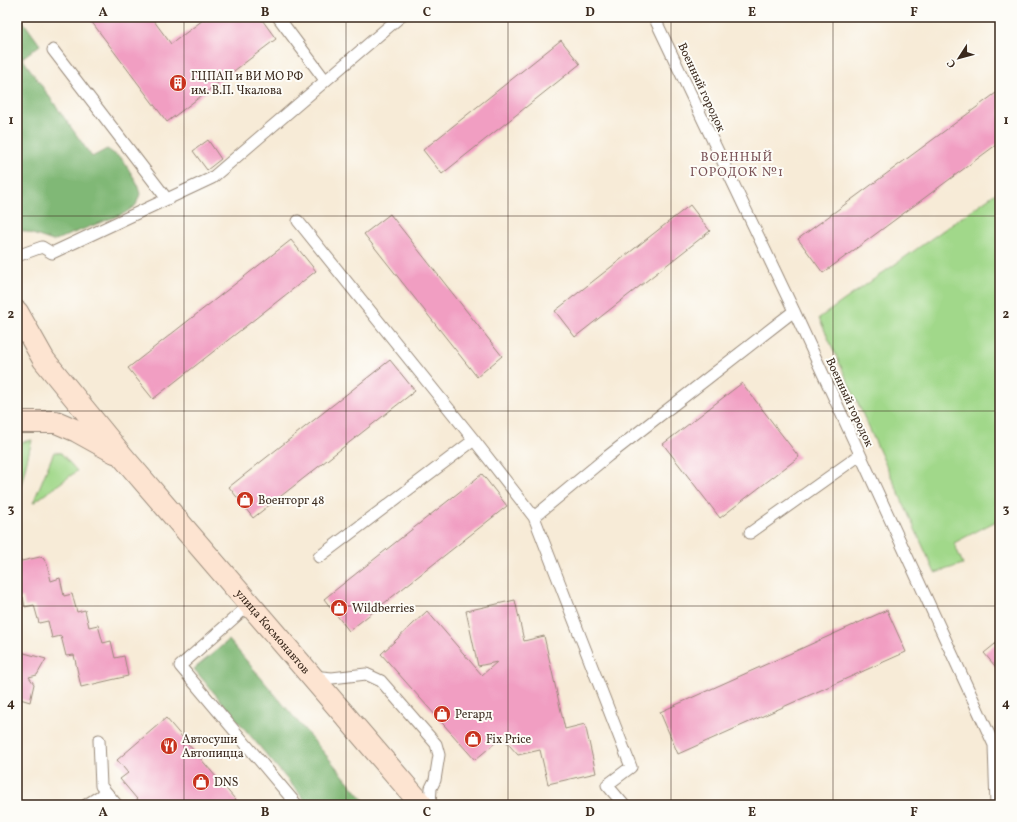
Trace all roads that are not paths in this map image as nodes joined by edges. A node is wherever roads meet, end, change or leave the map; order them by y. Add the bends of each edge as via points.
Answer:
1 (278, 17) edge
2 (400, 17) edge
3 (654, 17) edge
4 (53, 50) dead end
5 (325, 80) junction
6 (166, 199) junction
7 (298, 221) dead end
8 (17, 256) edge
9 (794, 311) junction
10 (17, 312) edge
11 (17, 422) edge
12 (474, 440) junction
13 (860, 455) junction
14 (124, 457) junction
15 (534, 517) junction
16 (750, 533) dead end
17 (319, 557) dead end
18 (250, 604) junction
19 (311, 676) junction
20 (99, 740) dead end
21 (997, 743) edge
22 (106, 792) junction
23 (86, 805) edge
24 (117, 805) edge
25 (297, 805) edge
26 (422, 805) edge
27 (430, 805) edge
28 (624, 805) edge
29 (996, 805) edge

1 - 5 lane
2 - 5 lane
3 - 9 lane, Военный городок
4 - 6 lane
5 - 6 lane via 212,178
6 - 8 lane via 52,252 42,247
7 - 12 lane
9 - 13 lane, Военный городок
9 - 15 lane
10 - 14 main road, улица Космонавтов via 44,360
11 - 14 main road, улица Космонавтов via 56,422
12 - 15 lane
12 - 17 lane
13 - 16 lane
13 - 21 lane, Военный городок
14 - 18 main road, улица Космонавтов
15 - 28 lane via 631,767 607,785
18 - 19 main road, улица Космонавтов
18 - 25 lane via 180,666
19 - 26 main road, улица Космонавтов
19 - 27 lane via 332,678 366,674 381,681 436,744 439,755 435,780 431,788
20 - 22 lane via 101,786
21 - 29 lane, Военный городок
22 - 23 lane
22 - 24 lane

